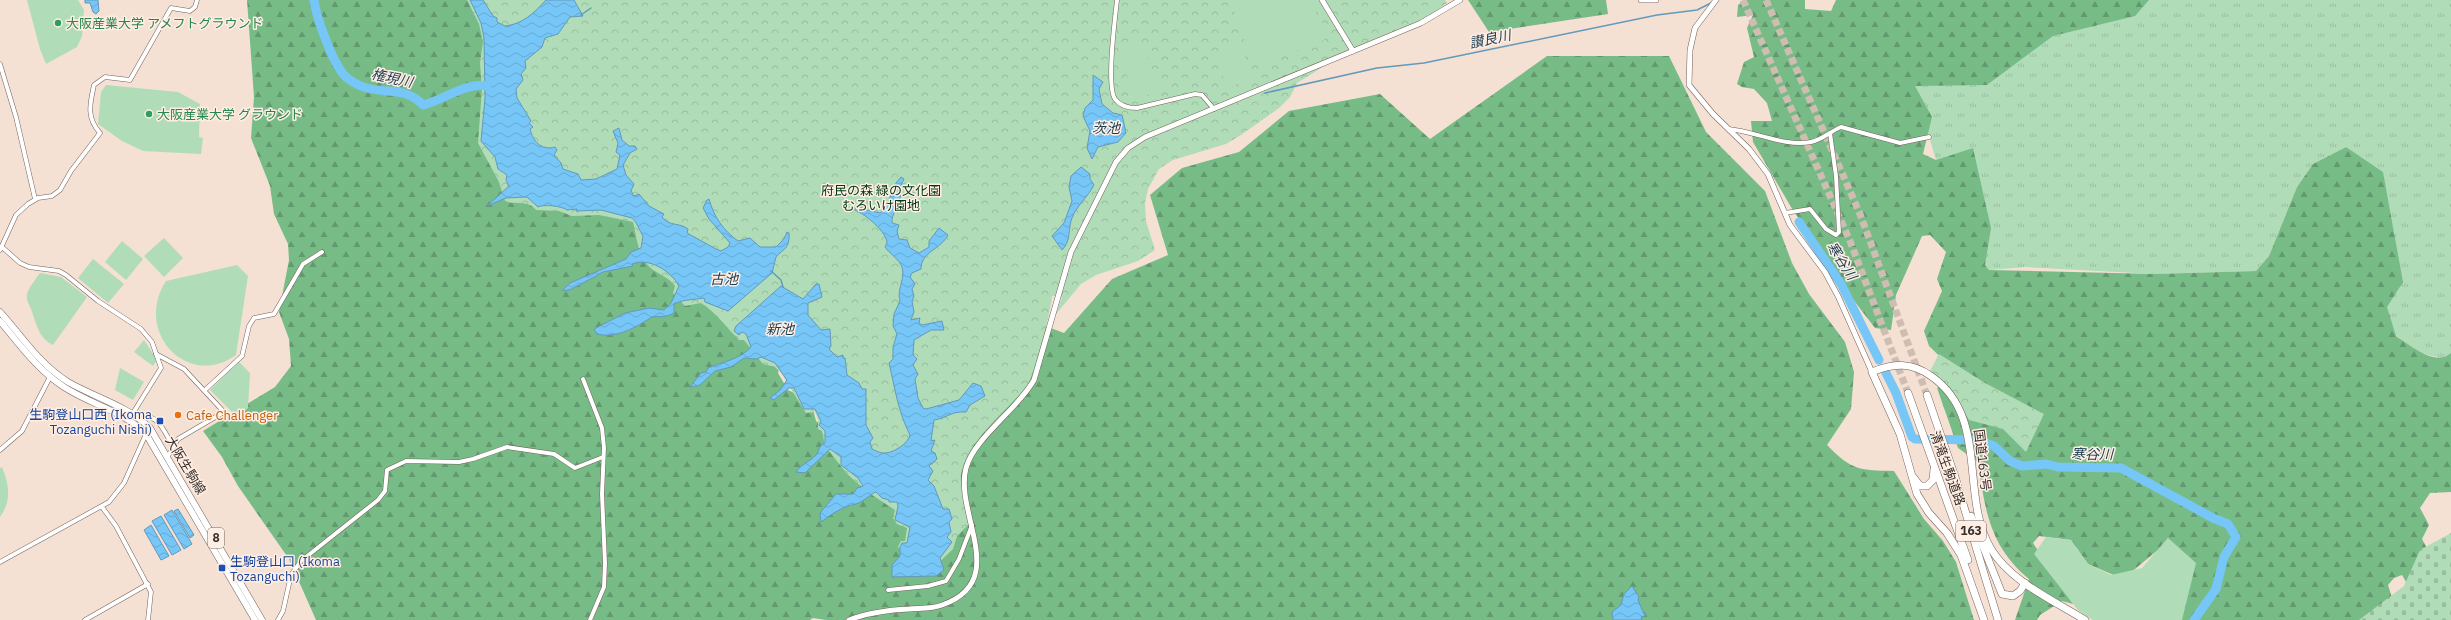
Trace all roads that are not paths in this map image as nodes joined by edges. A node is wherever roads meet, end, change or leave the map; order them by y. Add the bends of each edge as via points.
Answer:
1 (197, 0) edge
2 (1117, 0) edge
3 (1322, 0) edge
4 (1460, 0) edge
5 (1641, 0) edge
6 (1656, 0) edge
7 (1716, 0) edge
8 (1353, 51) junction
9 (0, 64) edge
10 (2, 76) edge
11 (1214, 109) junction
12 (1728, 128) junction
13 (1830, 133) junction
14 (1929, 137) dead end
15 (35, 200) junction
16 (1785, 213) junction
17 (1, 248) edge
18 (322, 252) dead end
19 (0, 312) edge
20 (0, 321) edge
21 (156, 354) junction
22 (1872, 372) junction
23 (50, 377) junction
24 (583, 379) dead end
25 (205, 390) junction
26 (1908, 393) tunnel mouth
27 (1927, 395) tunnel mouth
28 (133, 413) junction
29 (146, 434) junction
30 (1926, 440) junction
31 (172, 445) junction
32 (0, 450) edge
33 (168, 456) junction
34 (603, 457) junction
35 (1908, 464) junction
36 (1955, 477) junction
37 (102, 506) junction
38 (972, 525) junction
39 (0, 562) edge
40 (2026, 583) junction
41 (148, 584) junction
42 (888, 590) dead end
43 (85, 620) edge
44 (148, 620) edge
45 (255, 620) edge
46 (262, 620) edge
47 (278, 620) edge
48 (590, 620) edge
49 (849, 620) edge
50 (1984, 620) edge
51 (1998, 620) edge
52 (2085, 620) edge

1 - 15 street via 195,7 190,11 171,8 130,80 105,77 94,85 89,111 100,133 60,190 52,196
2 - 11 street via 1111,71 1111,91 1115,98 1130,108 1137,108 1195,94 1202,95
3 - 8 street
4 - 8 street via 1422,23
5 - 6 street
7 - 12 street via 1696,28 1690,50 1689,85
8 - 11 street
9 - 10 street
10 - 15 street
11 - 38 street via 1135,142 1116,162 1068,260 1034,380 1026,394 1004,416 969,460 964,486
12 - 13 street via 1797,142 1810,142
12 - 16 street via 1749,149 1768,174
13 - 14 street via 1841,127 1900,143
13 - 16 street via 1836,176 1839,232 1836,235 1830,233 1810,209
15 - 17 street via 16,215
16 - 22 street via 1802,244 1825,272
17 - 21 street via 29,267 59,271 66,275 98,301 141,329 152,342
18 - 25 street via 303,264 274,314 254,318 249,326 242,356
19 - 28 main road, 大阪生駒線 / 8 via 30,349 53,372
20 - 23 main road, 大阪生駒線 / 8
21 - 25 street via 184,369
21 - 28 street via 161,368
22 - 35 highway, 163 via 1900,434
22 - 40 highway, 国道163号 / 163 via 1902,364 1923,371 1951,396 1967,428 1977,512 1985,538 2001,562
23 - 29 main road, 大阪生駒線 / 8 via 82,397 116,411 135,423
23 - 32 street via 26,426 15,439
24 - 34 street via 602,428
25 - 31 street via 224,412
26 - 30 highway, 清滝生駒道路 / 163
27 - 36 highway, 清滝生駒道路 / 163
28 - 31 street via 152,416 163,428
28 - 33 main road, 大阪生駒線 / 8 via 150,428
29 - 37 street via 124,483 109,502
29 - 45 main road, 大阪生駒線 / 8
30 - 35 highway, 163 via 1935,475 1931,484 1920,486
30 - 50 highway, 清滝生駒道路 / 163 via 1962,542
31 - 33 street
33 - 46 main road, 大阪生駒線 / 8
34 - 47 street via 575,468 554,454 507,447 459,462 417,460 397,464 387,470 385,492 378,500 298,565 291,575 283,611
34 - 48 street via 604,587
35 - 50 highway, 163 via 1922,504 1947,533 1961,555
36 - 40 highway, 163 via 1999,590 2006,596 2013,596
36 - 51 highway, 清滝生駒道路 / 163
37 - 39 street
37 - 41 street
38 - 42 street via 946,582
38 - 49 street via 978,554 976,568 972,582 960,596 938,606 879,612
40 - 52 highway, 国道163号 / 163
41 - 43 street
41 - 44 street via 151,592

